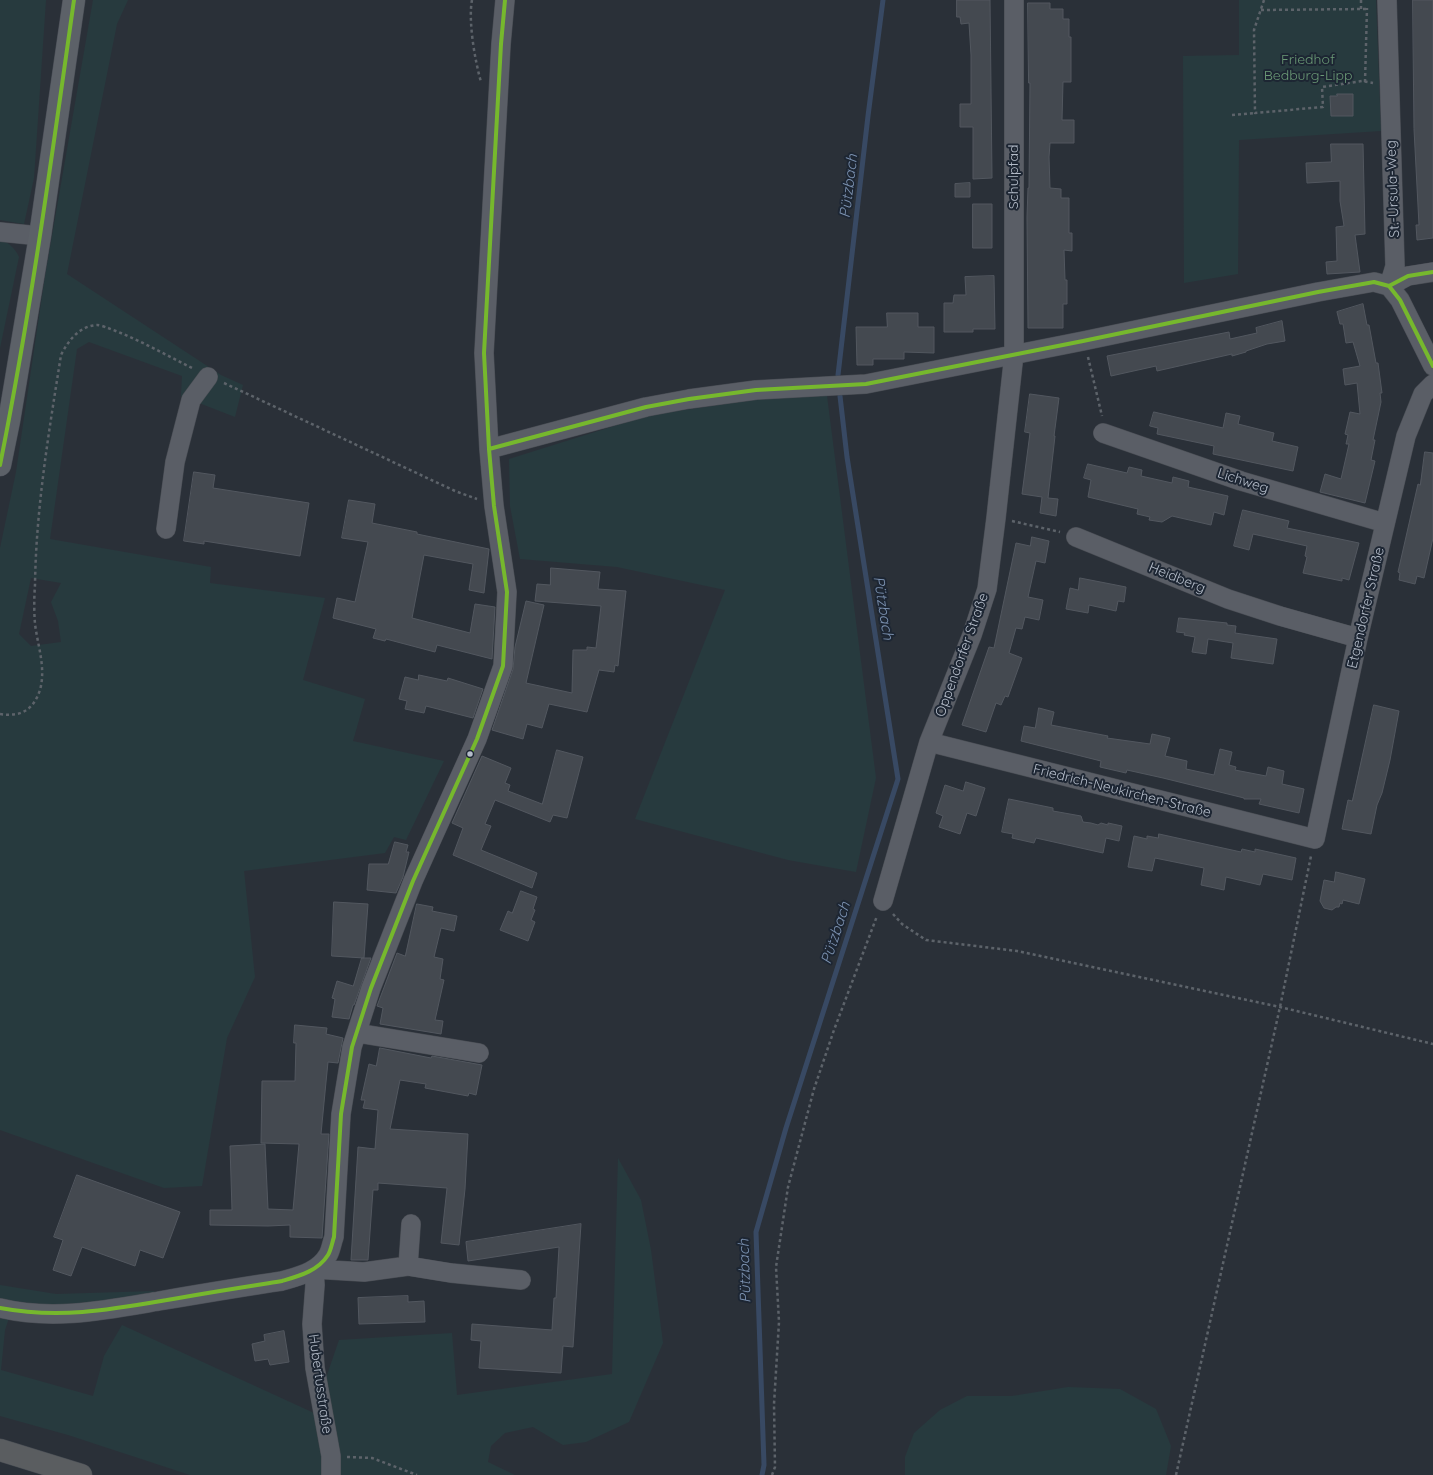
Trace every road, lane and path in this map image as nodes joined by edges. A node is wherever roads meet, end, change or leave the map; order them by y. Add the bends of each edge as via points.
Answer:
1 (74, 0) edge
2 (472, 0) edge
3 (505, 0) edge
4 (1014, 0) edge
5 (1264, 0) edge
6 (1361, 0) edge
7 (1387, 2) edge
8 (1361, 9) junction
9 (1366, 9) junction
10 (1261, 10) junction
11 (1364, 82) junction
12 (481, 85) dead end
13 (1390, 85) junction
14 (1255, 113) junction
15 (1232, 115) dead end
16 (0, 232) edge
17 (40, 236) junction
18 (1433, 272) edge
19 (1389, 286) junction
20 (1083, 341) junction
21 (1014, 354) junction
22 (1433, 366) edge
23 (208, 377) dead end
24 (1433, 384) edge
25 (1103, 433) joint
26 (489, 449) junction
27 (0, 464) edge
28 (996, 518) junction
29 (1385, 523) junction
30 (166, 529) dead end
31 (1076, 537) joint
32 (1358, 638) junction
33 (929, 742) junction
34 (1315, 839) junction
35 (883, 901) junction
36 (1280, 1007) junction
37 (357, 1033) junction
38 (1433, 1044) edge
39 (479, 1053) dead end
40 (411, 1224) dead end
41 (408, 1266) junction
42 (314, 1269) junction
43 (521, 1280) dead end
44 (0, 1308) edge
45 (0, 1450) edge
46 (331, 1456) junction
47 (82, 1475) edge
48 (331, 1475) edge
49 (417, 1475) edge
50 (772, 1475) edge
51 (1176, 1475) edge

1 - 17 main road
2 - 12 path via 470,11
3 - 26 street via 484,353
4 - 21 street, Schulpfad
5 - 10 path
6 - 8 path
7 - 9 path
7 - 13 street, St.-Ursula-Weg
8 - 9 path
8 - 10 path
9 - 11 path
10 - 14 path via 1254,30
11 - 13 path
11 - 14 path via 1322,87 1323,107
13 - 19 street, St.-Ursula-Weg via 1395,266
14 - 15 path
16 - 17 street
17 - 27 main road
18 - 19 street via 1408,276
19 - 20 street via 1374,282 1318,292
19 - 22 street via 1400,300
20 - 21 street
20 - 25 path via 1102,416
21 - 26 street via 866,384 756,390 689,399 646,407
21 - 28 street, Oppendorfer Straße
23 - 30 street via 191,400 175,462
24 - 29 street, Etgendorfer Straße via 1423,394 1406,436
25 - 29 street, Lichweg via 1242,481
26 - 37 street via 494,506 508,592 503,666 477,739 410,888
28 - 31 path
28 - 33 street, Oppendorfer Straße via 987,589 972,635
29 - 32 street, Etgendorfer Straße
31 - 32 street, Heidberg via 1228,599
32 - 34 street, Etgendorfer Straße
33 - 34 street, Friedrich-Neukirchen-Straße
33 - 35 street, Oppendorfer Straße
34 - 36 path
35 - 36 path via 902,924 926,940 1017,951
35 - 50 path via 814,1089 788,1187 776,1267 779,1322 774,1404 775,1467
36 - 38 path
36 - 51 path
37 - 39 street
37 - 42 street via 352,1047 341,1114 334,1237 328,1255
40 - 41 street
41 - 42 street via 364,1272
41 - 43 street
42 - 44 street via 282,1281 81,1314 34,1314
42 - 46 street, Hubertusstraße via 312,1324 315,1368
45 - 47 highway
46 - 48 street, Hubertusstraße
46 - 49 path via 372,1458

